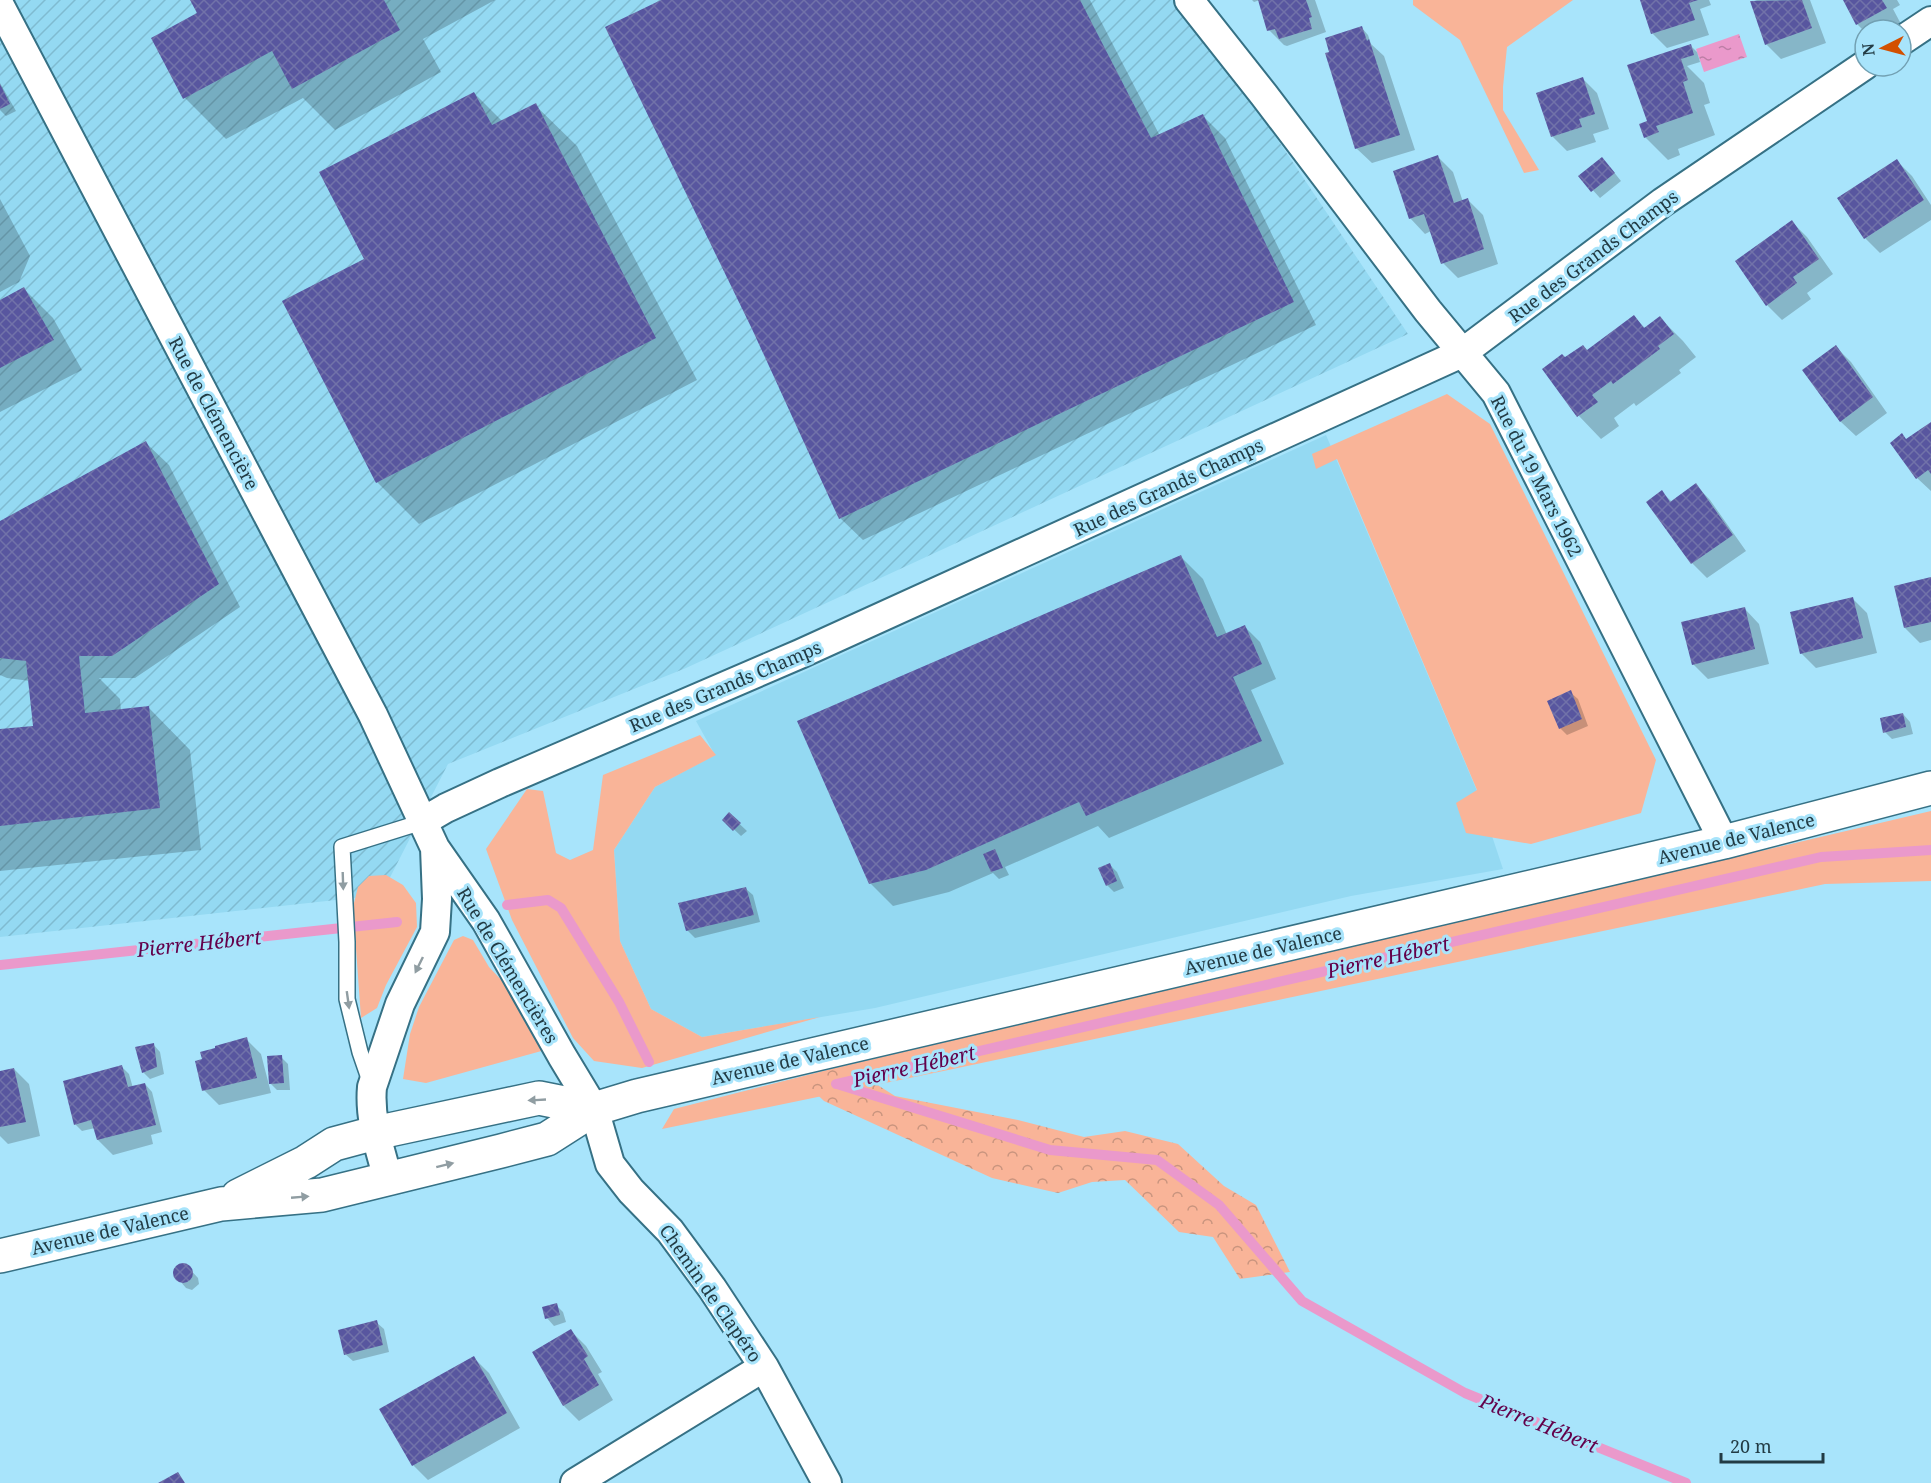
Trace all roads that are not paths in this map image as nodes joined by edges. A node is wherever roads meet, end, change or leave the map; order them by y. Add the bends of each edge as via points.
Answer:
1 (1189, 0) edge
2 (0, 6) edge
3 (1931, 21) edge
4 (1913, 33) edge
5 (1853, 73) edge
6 (1462, 353) junction
7 (1931, 788) edge
8 (422, 822) junction
9 (1724, 842) junction
10 (435, 848) junction
11 (486, 921) junction
12 (435, 933) junction
13 (372, 1087) junction
14 (594, 1109) junction
15 (375, 1133) junction
16 (388, 1179) junction
17 (221, 1204) junction
18 (0, 1256) edge
19 (764, 1367) junction
20 (575, 1483) edge
21 (827, 1483) edge

1 - 6 street, Rue du 19 Mars 1962
2 - 8 street, Rue de Clémencière via 373,715
3 - 4 street
5 - 6 street, Rue des Grands Champs via 1663,202
6 - 8 street, Rue des Grands Champs via 800,654 500,783
6 - 9 street, Rue du 19 Mars 1962 via 1496,393
7 - 9 main road, Avenue de Valence
8 - 10 street, Rue de Clémencières
8 -> 13 lane via 342,848 347,999
9 - 14 main road, Avenue de Valence
10 - 11 street, Rue de Clémencières
10 - 12 street
11 - 12 street via 461,918
11 - 14 street, Rue de Clémencières
12 -> 13 street via 400,1004
13 - 15 street
14 -> 15 main road, Avenue de Valence via 538,1098
16 -> 14 main road, Avenue de Valence via 547,1139
14 - 19 street, Chemin de Clapéro via 610,1164 670,1231
15 - 16 street
15 - 17 main road, Avenue de Valence via 334,1144
17 -> 16 main road, Avenue de Valence via 322,1195
17 - 18 main road, Avenue de Valence
19 - 20 street
19 - 21 street, Chemin de Clapéro

